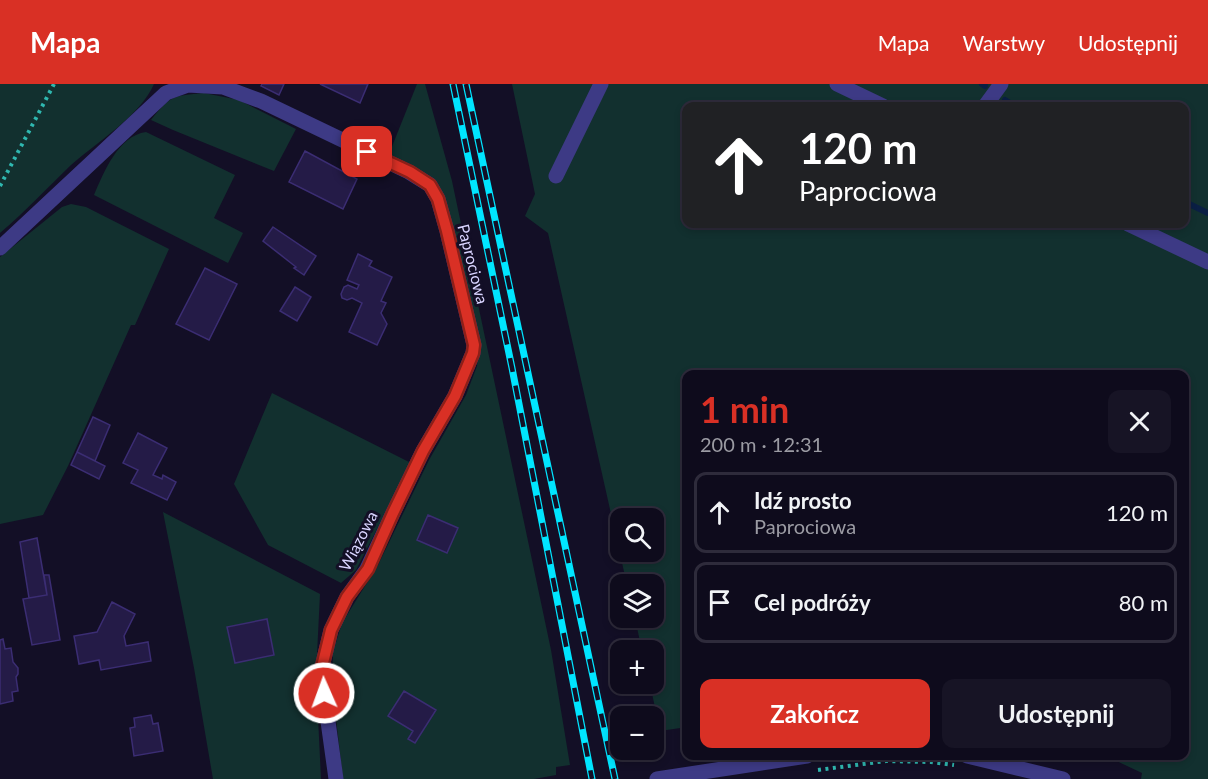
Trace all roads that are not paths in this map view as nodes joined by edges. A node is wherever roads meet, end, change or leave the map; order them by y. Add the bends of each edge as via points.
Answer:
1 (601, 84) edge
2 (837, 84) edge
3 (1001, 84) edge
4 (875, 102) edge
5 (989, 102) edge
6 (556, 177) dead end
7 (1136, 228) edge
8 (0, 248) edge
9 (1208, 262) edge
10 (468, 366) joint
11 (781, 760) edge
12 (964, 761) edge
13 (663, 778) edge
14 (336, 779) edge
15 (1063, 779) edge

1 - 6 street
2 - 4 street
3 - 5 street
7 - 9 street
8 - 10 street, Paprociowa via 166,93 188,85 223,87 261,101 430,185 447,231 474,345
10 - 14 street, Wiązowa via 368,569 347,597 331,630 321,671
11 - 13 street
12 - 15 street

